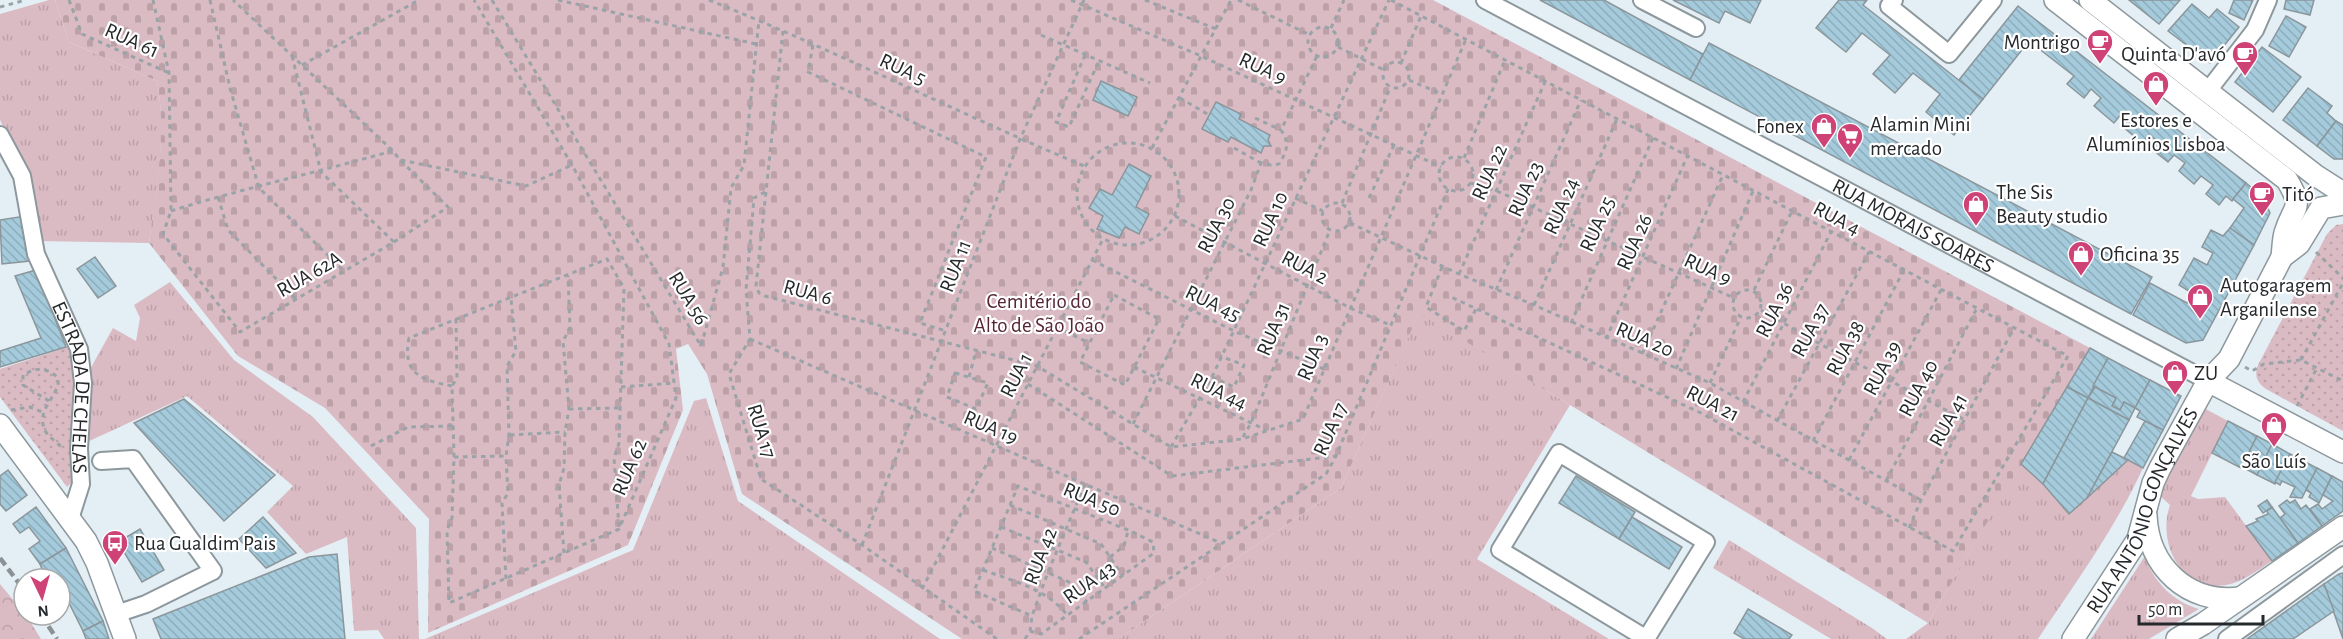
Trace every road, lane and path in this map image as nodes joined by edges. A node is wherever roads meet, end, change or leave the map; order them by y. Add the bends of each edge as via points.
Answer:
1 (26, 0) edge
2 (69, 0) edge
3 (153, 0) edge
4 (210, 0) edge
5 (234, 0) edge
6 (419, 0) edge
7 (474, 0) edge
8 (492, 0) edge
9 (558, 0) edge
10 (709, 0) edge
11 (1071, 0) edge
12 (1084, 0) edge
13 (1145, 0) edge
14 (1231, 0) edge
15 (1238, 0) edge
16 (1344, 0) edge
17 (1390, 0) edge
18 (1485, 0) edge
19 (1642, 0) edge
20 (1894, 0) edge
21 (1993, 0) edge
22 (2055, 0) edge
23 (2090, 0) edge
24 (2268, 0) edge
25 (1151, 1) edge
26 (1082, 5) junction
27 (0, 7) edge
28 (1421, 16) junction
29 (759, 20) junction
30 (1696, 28) dead end
31 (1216, 29) junction
32 (1330, 29) junction
33 (783, 31) junction
34 (1041, 35) dead end
35 (1310, 35) junction
36 (1466, 39) junction
37 (756, 44) junction
38 (813, 45) junction
39 (1063, 46) junction
40 (1338, 47) junction
41 (1084, 55) junction
42 (292, 56) junction
43 (1201, 56) junction
44 (1317, 56) junction
45 (1361, 58) junction
46 (1506, 60) junction
47 (1099, 61) junction
48 (1401, 63) junction
49 (302, 65) junction
50 (1384, 70) junction
51 (169, 73) junction
52 (1409, 80) junction
53 (1546, 81) junction
54 (1150, 83) dead end
55 (1390, 88) junction
56 (1442, 94) junction
57 (1179, 98) junction
58 (2201, 99) junction
59 (1296, 100) junction
60 (1581, 100) junction
61 (1209, 114) dead end
62 (1256, 118) dead end
63 (1334, 119) junction
64 (1617, 119) junction
65 (1281, 130) junction
66 (0, 135) edge
67 (1371, 135) junction
68 (1653, 138) junction
69 (1020, 139) junction
70 (1394, 144) junction
71 (1152, 148) junction
72 (1233, 148) dead end
73 (393, 151) junction
74 (1416, 156) junction
75 (1687, 156) junction
76 (1464, 159) junction
77 (400, 160) junction
78 (1261, 163) junction
79 (572, 165) junction
80 (1084, 166) junction
81 (1441, 167) junction
82 (321, 172) junction
83 (1723, 175) junction
84 (1472, 183) junction
85 (259, 188) junction
86 (1448, 189) junction
87 (1497, 191) junction
88 (1753, 191) junction
89 (765, 192) junction
90 (2343, 193) edge
91 (219, 196) junction
92 (1295, 198) junction
93 (1369, 198) dead end
94 (1342, 203) junction
95 (2343, 204) edge
96 (1533, 207) junction
97 (171, 211) junction
98 (1323, 211) junction
99 (1792, 211) junction
100 (1175, 216) junction
101 (1350, 223) junction
102 (1570, 223) junction
103 (1330, 230) junction
104 (1831, 232) junction
105 (1380, 236) junction
106 (1103, 239) junction
107 (1606, 239) junction
108 (394, 242) junction
109 (1224, 243) junction
110 (1869, 252) junction
111 (1421, 256) junction
112 (1644, 256) junction
113 (2282, 256) junction
114 (1092, 260) junction
115 (1267, 264) junction
116 (1442, 267) junction
117 (1904, 270) junction
118 (344, 271) junction
119 (1679, 273) junction
120 (1459, 274) junction
121 (568, 276) junction
122 (2343, 283) edge
123 (1308, 286) junction
124 (1712, 287) junction
125 (1496, 290) junction
126 (1754, 290) junction
127 (1941, 290) junction
128 (1451, 297) dead end
129 (511, 298) junction
130 (1734, 298) junction
131 (296, 299) junction
132 (1534, 305) junction
133 (1190, 308) junction
134 (1350, 308) junction
135 (1977, 308) junction
136 (1476, 309) junction
137 (1761, 310) junction
138 (1741, 317) junction
139 (456, 319) junction
140 (1571, 323) junction
141 (1784, 323) junction
142 (1390, 325) junction
143 (1057, 327) junction
144 (2014, 328) junction
145 (946, 331) junction
146 (1234, 331) junction
147 (750, 339) junction
148 (1606, 339) junction
149 (941, 343) junction
150 (1089, 343) junction
151 (1820, 344) junction
152 (1281, 350) junction
153 (976, 351) junction
154 (1642, 354) junction
155 (1220, 356) junction
156 (2229, 359) junction
157 (2301, 360) junction
158 (1855, 362) junction
159 (1037, 366) junction
160 (1134, 368) junction
161 (2317, 368) junction
162 (1324, 369) junction
163 (1676, 369) junction
164 (969, 377) junction
165 (1212, 377) junction
166 (1156, 378) junction
167 (2208, 381) junction
168 (2343, 381) edge
169 (1892, 382) junction
170 (675, 383) junction
171 (1710, 383) junction
172 (1028, 384) junction
173 (453, 386) junction
174 (621, 387) junction
175 (1200, 397) junction
176 (49, 400) junction
177 (1743, 402) junction
178 (1928, 402) junction
179 (619, 408) junction
180 (569, 410) junction
181 (915, 411) junction
182 (43, 412) junction
183 (4, 419) edge
184 (1965, 420) junction
185 (1777, 421) junction
186 (1251, 423) junction
187 (1133, 424) junction
188 (2289, 424) junction
189 (453, 426) junction
190 (1268, 430) junction
191 (565, 432) junction
192 (509, 435) junction
193 (1242, 439) junction
194 (1813, 441) junction
195 (371, 446) dead end
196 (996, 446) junction
197 (1171, 447) junction
198 (2343, 452) edge
199 (64, 453) dead end
200 (506, 456) junction
201 (1336, 456) junction
202 (454, 457) junction
203 (1849, 460) junction
204 (101, 461) dead end
205 (1886, 481) junction
206 (1085, 484) junction
207 (1921, 500) junction
208 (1010, 505) junction
209 (1075, 508) junction
210 (2146, 509) junction
211 (70, 519) junction
212 (1001, 527) junction
213 (2343, 527) edge
214 (1067, 528) junction
215 (1909, 528) junction
216 (619, 529) junction
217 (1128, 530) junction
218 (1153, 542) joint
219 (1221, 543) junction
220 (862, 545) junction
221 (992, 548) junction
222 (1057, 550) junction
223 (1953, 551) joint
224 (564, 553) junction
225 (2343, 555) edge
226 (1110, 557) junction
227 (983, 570) junction
228 (1048, 572) junction
229 (1123, 576) junction
230 (506, 579) junction
231 (922, 589) junction
232 (1105, 589) junction
233 (1041, 593) junction
234 (2240, 598) junction
235 (1087, 602) junction
236 (116, 615) junction
237 (1032, 616) junction
238 (1067, 616) junction
239 (1030, 631) junction
240 (124, 639) edge
241 (997, 639) edge
242 (1025, 639) edge
243 (1078, 639) edge
244 (1647, 639) edge
245 (2073, 639) edge
246 (2177, 639) edge
247 (2227, 639) edge

1 - 27 path
2 - 51 path, RUA 61 via 82,34
3 - 51 path, RUA 62A
4 - 85 path
5 - 42 path, RUA 62A
6 - 49 path
7 - 79 path, RUA 62
8 - 37 path, RUA 56 via 700,346 723,267 731,188 744,165
9 - 37 path
10 - 29 path, RUA 5
11 - 26 path, RUA 9
12 - 26 path, RUA 11
13 - 25 path
14 - 31 path
15 - 35 path
16 - 32 path
17 - 28 path, RUA 4
17 - 45 path, RUA 10
18 - 167 street, RUA MORAIS SOARES
19 - 30 street
20 - 21 street via 1889,6 1950,54
22 - 58 main road
23 - 58 main road
24 - 58 street via 2255,30
25 - 31 path
26 - 39 path, RUA 11
26 - 43 path, RUA 9
28 - 36 path, RUA 4
28 - 48 path
29 - 33 path, RUA 5
29 - 37 path, RUA 56
31 - 43 path
32 - 35 path via 1317,29
32 - 40 path via 1336,34
33 - 38 path, RUA 5
33 - 89 path, RUA 6
34 - 39 path
35 - 44 path via 1310,49
36 - 46 path, RUA 4
36 - 56 path, RUA 3
38 - 69 path, RUA 5
38 - 145 path via 808,72 986,157 920,323
39 - 41 path
39 - 69 path, RUA 11
40 - 44 path via 1332,55
40 - 45 path
41 - 47 path
41 - 47 path via 1056,122 1069,127
42 - 49 path, RUA 62A
42 - 82 path
43 - 57 path
43 - 59 path, RUA 9
44 - 59 path
45 - 50 path
45 - 63 path, RUA 10
46 - 53 path, RUA 4
46 - 76 path
47 - 54 path
48 - 50 path via 1393,63
48 - 52 path via 1409,72
49 - 73 path, RUA 62A
50 - 55 path via 1384,82
51 - 97 path, RUA 62A
52 - 55 path via 1403,87
52 - 56 path
53 - 60 path, RUA 4
53 - 87 path, RUA 22
55 - 67 path
56 - 74 path, RUA 3
57 - 61 path
57 - 71 path
58 - 90 main road
58 - 113 main road via 2287,180 2297,196
59 - 63 path, RUA 9
59 - 65 path
60 - 64 path, RUA 4
60 - 96 path, RUA 23
62 - 65 path
63 - 67 path, RUA 9
63 - 92 path, RUA 10
64 - 68 path, RUA 4
64 - 102 path, RUA 24
65 - 78 path via 1287,142 1286,153 1279,164
66 - 211 street, ESTRADA DE CHELAS via 22,176 36,254 79,349 83,383 81,484
67 - 70 path, RUA 9
67 - 94 path
68 - 75 path, RUA 4
68 - 107 path, RUA 25
69 - 80 path, RUA 5
69 - 145 path, RUA 11
70 - 74 path, RUA 9
70 - 93 path
71 - 80 path via 1134,142 1115,144 1098,152
71 - 100 path via 1168,160 1178,177 1180,197
72 - 78 path
73 - 77 path, RUA 62A
73 - 82 path
74 - 81 path, RUA 9
74 - 105 path, RUA 3
75 - 83 path, RUA 4
75 - 112 path, RUA 26
76 - 81 path via 1453,157
76 - 84 path via 1474,172
77 - 79 path via 526,186
77 - 108 path, RUA 62A via 448,207
78 - 109 path, RUA 30
79 - 170 path, RUA 62 via 669,344
80 - 106 path via 1077,186 1078,207 1087,225
81 - 86 path via 1441,182
82 - 85 path
82 - 108 path
83 - 88 path, RUA 4
83 - 119 path
84 - 86 path via 1464,190
84 - 87 path, RUA 9
85 - 91 path
85 - 118 path
86 - 111 path, RUA 17
87 - 96 path, RUA 9
87 - 120 path, RUA 22
88 - 99 path, RUA 4
88 - 124 path
89 - 147 path via 754,198 746,290
89 - 149 path, RUA 6 via 756,286 759,293
91 - 97 path
91 - 131 path via 228,230
92 - 98 path
92 - 115 path, RUA 10
94 - 98 path via 1330,204
94 - 101 path via 1350,211
95 - 113 main road via 2321,208 2299,244
96 - 102 path, RUA 9
96 - 125 path, RUA 23
97 - 131 path, RUA 62A via 163,234 240,332
98 - 103 path via 1323,222
99 - 104 path, RUA 4
99 - 126 path
100 - 106 path via 1163,233 1144,243 1123,246
100 - 109 path, RUA 2
101 - 103 path via 1343,230
101 - 105 path, RUA 20
102 - 107 path, RUA 9
102 - 132 path, RUA 24
103 - 123 path, RUA 31
104 - 110 path, RUA 4
104 - 141 path, RUA 36
105 - 111 path, RUA 20
105 - 134 path, RUA 3
106 - 114 path, RUA 1
107 - 112 path, RUA 9
107 - 140 path, RUA 25
108 - 118 path, RUA 62A
109 - 115 path, RUA 2
109 - 133 path, RUA 30
110 - 117 path, RUA 4
110 - 151 path, RUA 37
111 - 116 path, RUA 20
111 - 142 path, RUA 17
112 - 119 path, RUA 9
112 - 148 path, RUA 26
113 - 156 main road, RUA ANTÓNIO GONÇALVES
114 - 133 path, RUA 45
114 - 143 path, RUA 1
115 - 123 path, RUA 2
115 - 146 path, RUA 10
116 - 120 path, RUA 20
116 - 136 path via 1426,307 1464,331
117 - 127 path, RUA 4
117 - 158 path, RUA 38
118 - 131 path, RUA 62A
119 - 124 path, RUA 9
119 - 154 path
120 - 125 path, RUA 20
121 - 129 path
121 - 174 path via 607,259 624,288
121 - 180 path via 570,328 563,341
122 - 157 path
123 - 134 path, RUA 2
123 - 152 path, RUA 31
124 - 130 path, RUA 9
124 - 163 path
125 - 132 path, RUA 20
126 - 130 path via 1741,291
126 - 137 path via 1761,298
127 - 135 path, RUA 4
127 - 169 path, RUA 39
128 - 136 path, RUA 21
129 - 139 path
129 - 192 path via 516,351 507,366
130 - 138 path via 1734,309
132 - 140 path, RUA 20
133 - 146 path, RUA 45
133 - 166 path, RUA 30
134 - 142 path, RUA 2
134 - 162 path, RUA 3
135 - 144 path, RUA 4
135 - 178 path, RUA 40
136 - 215 path, RUA 21 via 1701,412
137 - 138 path via 1754,317
137 - 141 path
138 - 171 path
139 - 173 path via 457,378
139 - 173 path via 409,338 405,355 413,372 431,382
140 - 148 path, RUA 20
141 - 151 path
141 - 177 path, RUA 36
142 - 201 path, RUA 17
143 - 150 path
143 - 159 path, RUA 1
144 - 184 path, RUA 41
144 - 223 path, RUA 4 via 2068,356
145 - 149 path, RUA 11
146 - 152 path, RUA 45
146 - 155 path, RUA 10
147 - 181 path, RUA 19
147 - 220 path, RUA 17 via 729,374 761,479
148 - 154 path, RUA 20
149 - 153 path, RUA 6
149 - 181 path, RUA 11
150 - 160 path via 1080,362 1125,385
150 - 160 path via 1114,296 1159,319
151 - 158 path
151 - 185 path, RUA 37
152 - 162 path, RUA 45
152 - 186 path, RUA 31
153 - 159 path, RUA 6
153 - 164 path
154 - 163 path, RUA 20
155 - 165 path, RUA 10
155 - 165 path via 1244,365 1234,387
156 - 157 path via 2252,371 2264,364
156 - 167 main road, RUA ANTÓNIO GONÇALVES
157 - 161 path
158 - 169 path
158 - 194 path, RUA 38
159 - 172 path, RUA 1
159 - 187 path
160 - 166 path, RUA 44
161 - 168 path
161 - 188 path
162 - 190 path, RUA 3 via 1303,419
163 - 171 path, RUA 20
164 - 164 path via 988,383 976,409 947,397 955,373
165 - 175 path, RUA 10
166 - 175 path, RUA 44
166 - 187 path, RUA 30
167 - 188 main road, RUA MORAIS SOARES
167 - 210 main road, RUA ANTÓNIO GONÇALVES via 2153,483
169 - 178 path
169 - 203 path, RUA 39
170 - 174 path
170 - 216 path, RUA 62 via 676,398
171 - 177 path, RUA 20
172 - 196 path, RUA 1
172 - 201 path via 1172,476
173 - 189 path
174 - 179 path
175 - 186 path, RUA 44
175 - 197 path, RUA 10
176 - 176 path via 23,385 23,375 42,369 55,376 58,390
176 - 182 path
177 - 185 path, RUA 20
178 - 184 path
178 - 205 path, RUA 40
179 - 180 path
179 - 216 path via 619,443 614,458
180 - 191 path
181 - 196 path, RUA 19
181 - 220 path, RUA 11
182 - 183 path via 25,407
182 - 199 path via 45,430
183 - 211 main road
184 - 207 path, RUA 41
185 - 194 path, RUA 20
186 - 190 path, RUA 44
186 - 193 path, RUA 31
187 - 197 path
188 - 198 main road, RUA MORAIS SOARES
189 - 195 path via 408,427
189 - 202 path
190 - 193 path, RUA 3
191 - 192 path
191 - 224 path via 564,468 558,485
192 - 200 path
193 - 197 path, RUA 3
194 - 203 path, RUA 20
196 - 206 path, RUA 19
196 - 231 path, RUA 1
200 - 202 path
200 - 230 path via 508,493 502,503
201 - 219 path, RUA 17 via 1326,474
202 - 230 path via 452,518 447,530 449,603
203 - 205 path, RUA 20
204 - 236 street via 133,459 213,571
205 - 207 path, RUA 20
206 - 209 path, RUA 42
206 - 219 path, RUA 19
207 - 215 path, RUA 41
208 - 209 path, RUA 50 via 1018,486
208 - 212 path
208 - 214 path
209 - 214 path, RUA 42
209 - 217 path, RUA 50
210 - 234 main road via 2153,548 2176,579 2211,598
210 - 245 main road, RUA ANTÓNIO GONÇALVES via 2138,540
211 - 236 main road via 92,552
212 - 221 path
212 - 222 path
213 - 234 main road
214 - 222 path, RUA 42
214 - 226 path via 1101,544
215 - 223 path, RUA 21
216 - 224 path
217 - 218 path, RUA 50
217 - 226 path via 1124,546
218 - 229 path, RUA 43 via 1154,554
219 - 243 path, RUA 17
220 - 231 path, RUA 17
221 - 227 path
221 - 228 path
222 - 228 path, RUA 42
222 - 232 path via 1086,562
224 - 230 path
225 - 247 street
226 - 229 path
227 - 233 path
227 - 237 path via 974,591
228 - 233 path, RUA 42
228 - 235 path via 1069,582
229 - 232 path, RUA 43
231 - 241 path, RUA 17
232 - 235 path, RUA 43
233 - 237 path, RUA 42
233 - 238 path via 1056,602
234 - 246 main road
235 - 238 path, RUA 43
236 - 240 main road
237 - 239 path, RUA 42
238 - 239 path, RUA 43 via 1041,634
239 - 242 path, RUA 42
244 - 244 street via 1500,550 1559,453 1706,542

